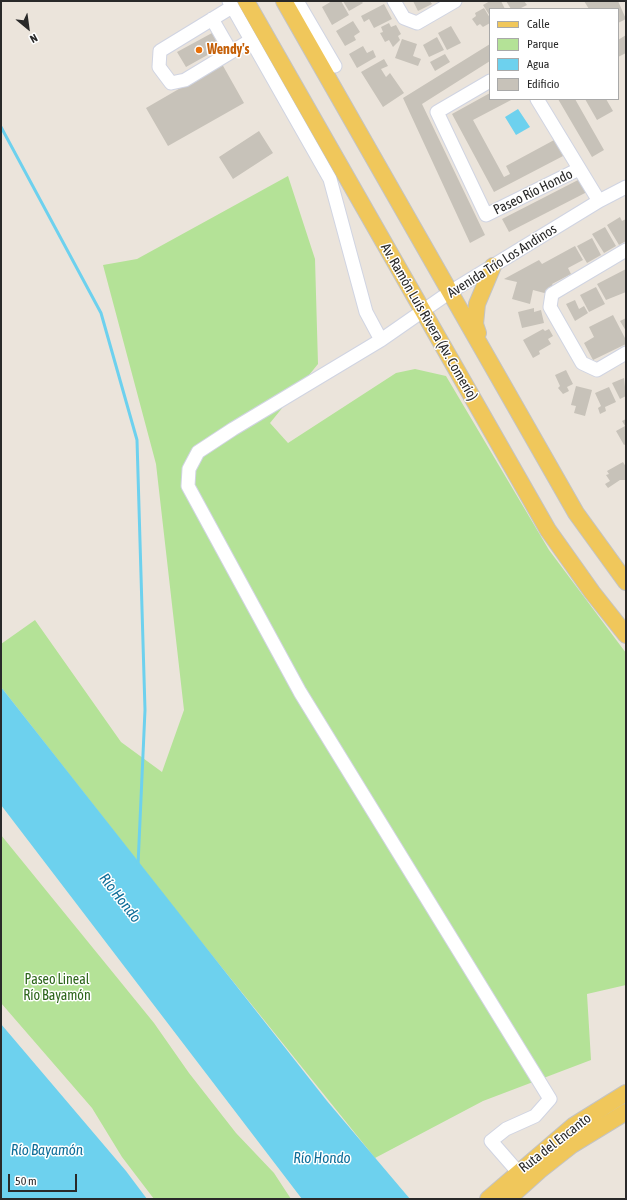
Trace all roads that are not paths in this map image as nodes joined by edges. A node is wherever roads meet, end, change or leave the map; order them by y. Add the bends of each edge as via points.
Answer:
1 (284, 1) edge
2 (298, 1) edge
3 (394, 1) edge
4 (455, 1) edge
5 (236, 3) edge
6 (212, 19) junction
7 (251, 40) junction
8 (231, 52) junction
9 (335, 66) dead end
10 (489, 82) edge
11 (538, 100) edge
12 (579, 169) junction
13 (626, 187) edge
14 (599, 201) junction
15 (626, 250) edge
16 (493, 266) junction
17 (450, 292) junction
18 (424, 312) junction
19 (381, 340) junction
20 (485, 353) junction
21 (626, 353) edge
22 (626, 582) edge
23 (626, 635) edge
24 (626, 1093) edge
25 (626, 1112) edge
26 (518, 1172) junction
27 (488, 1199) edge
28 (508, 1199) edge

1 - 17 main road
2 - 9 street
3 - 4 street via 404,18 417,23
5 - 6 street
5 - 7 street
5 - 18 main road, Av. Ramón Luis Rivera (Av. Comerío)
6 - 8 street
6 - 8 street via 160,51 159,67 171,83 185,80
7 - 8 street
7 - 19 street via 330,179 366,312
10 - 12 street, Paseo Río Hondo via 437,112 486,215
11 - 12 street, Paseo Río Hondo
12 - 14 street
13 - 14 street, Avenida Trío Los Andinos
14 - 16 street, Avenida Trío Los Andinos
15 - 21 street via 552,294 550,307 582,363 597,370
16 - 17 street, Avenida Trío Los Andinos
16 - 20 main road via 475,313 475,324
17 - 18 street, Avenida Trío Los Andinos
17 - 20 main road
18 - 19 street, Avenida Trío Los Andinos
18 - 23 main road, Av. Ramón Luis Rivera (Av. Comerío) via 548,530
19 - 26 street, Avenida Trío Los Andinos via 198,452 189,469 188,486 304,698 550,1099 535,1116 506,1129 491,1141
20 - 22 main road via 576,513
24 - 26 main road, Ruta del Encanto via 573,1126
25 - 28 main road, Ruta del Encanto via 572,1145
26 - 27 main road, Ruta del Encanto

